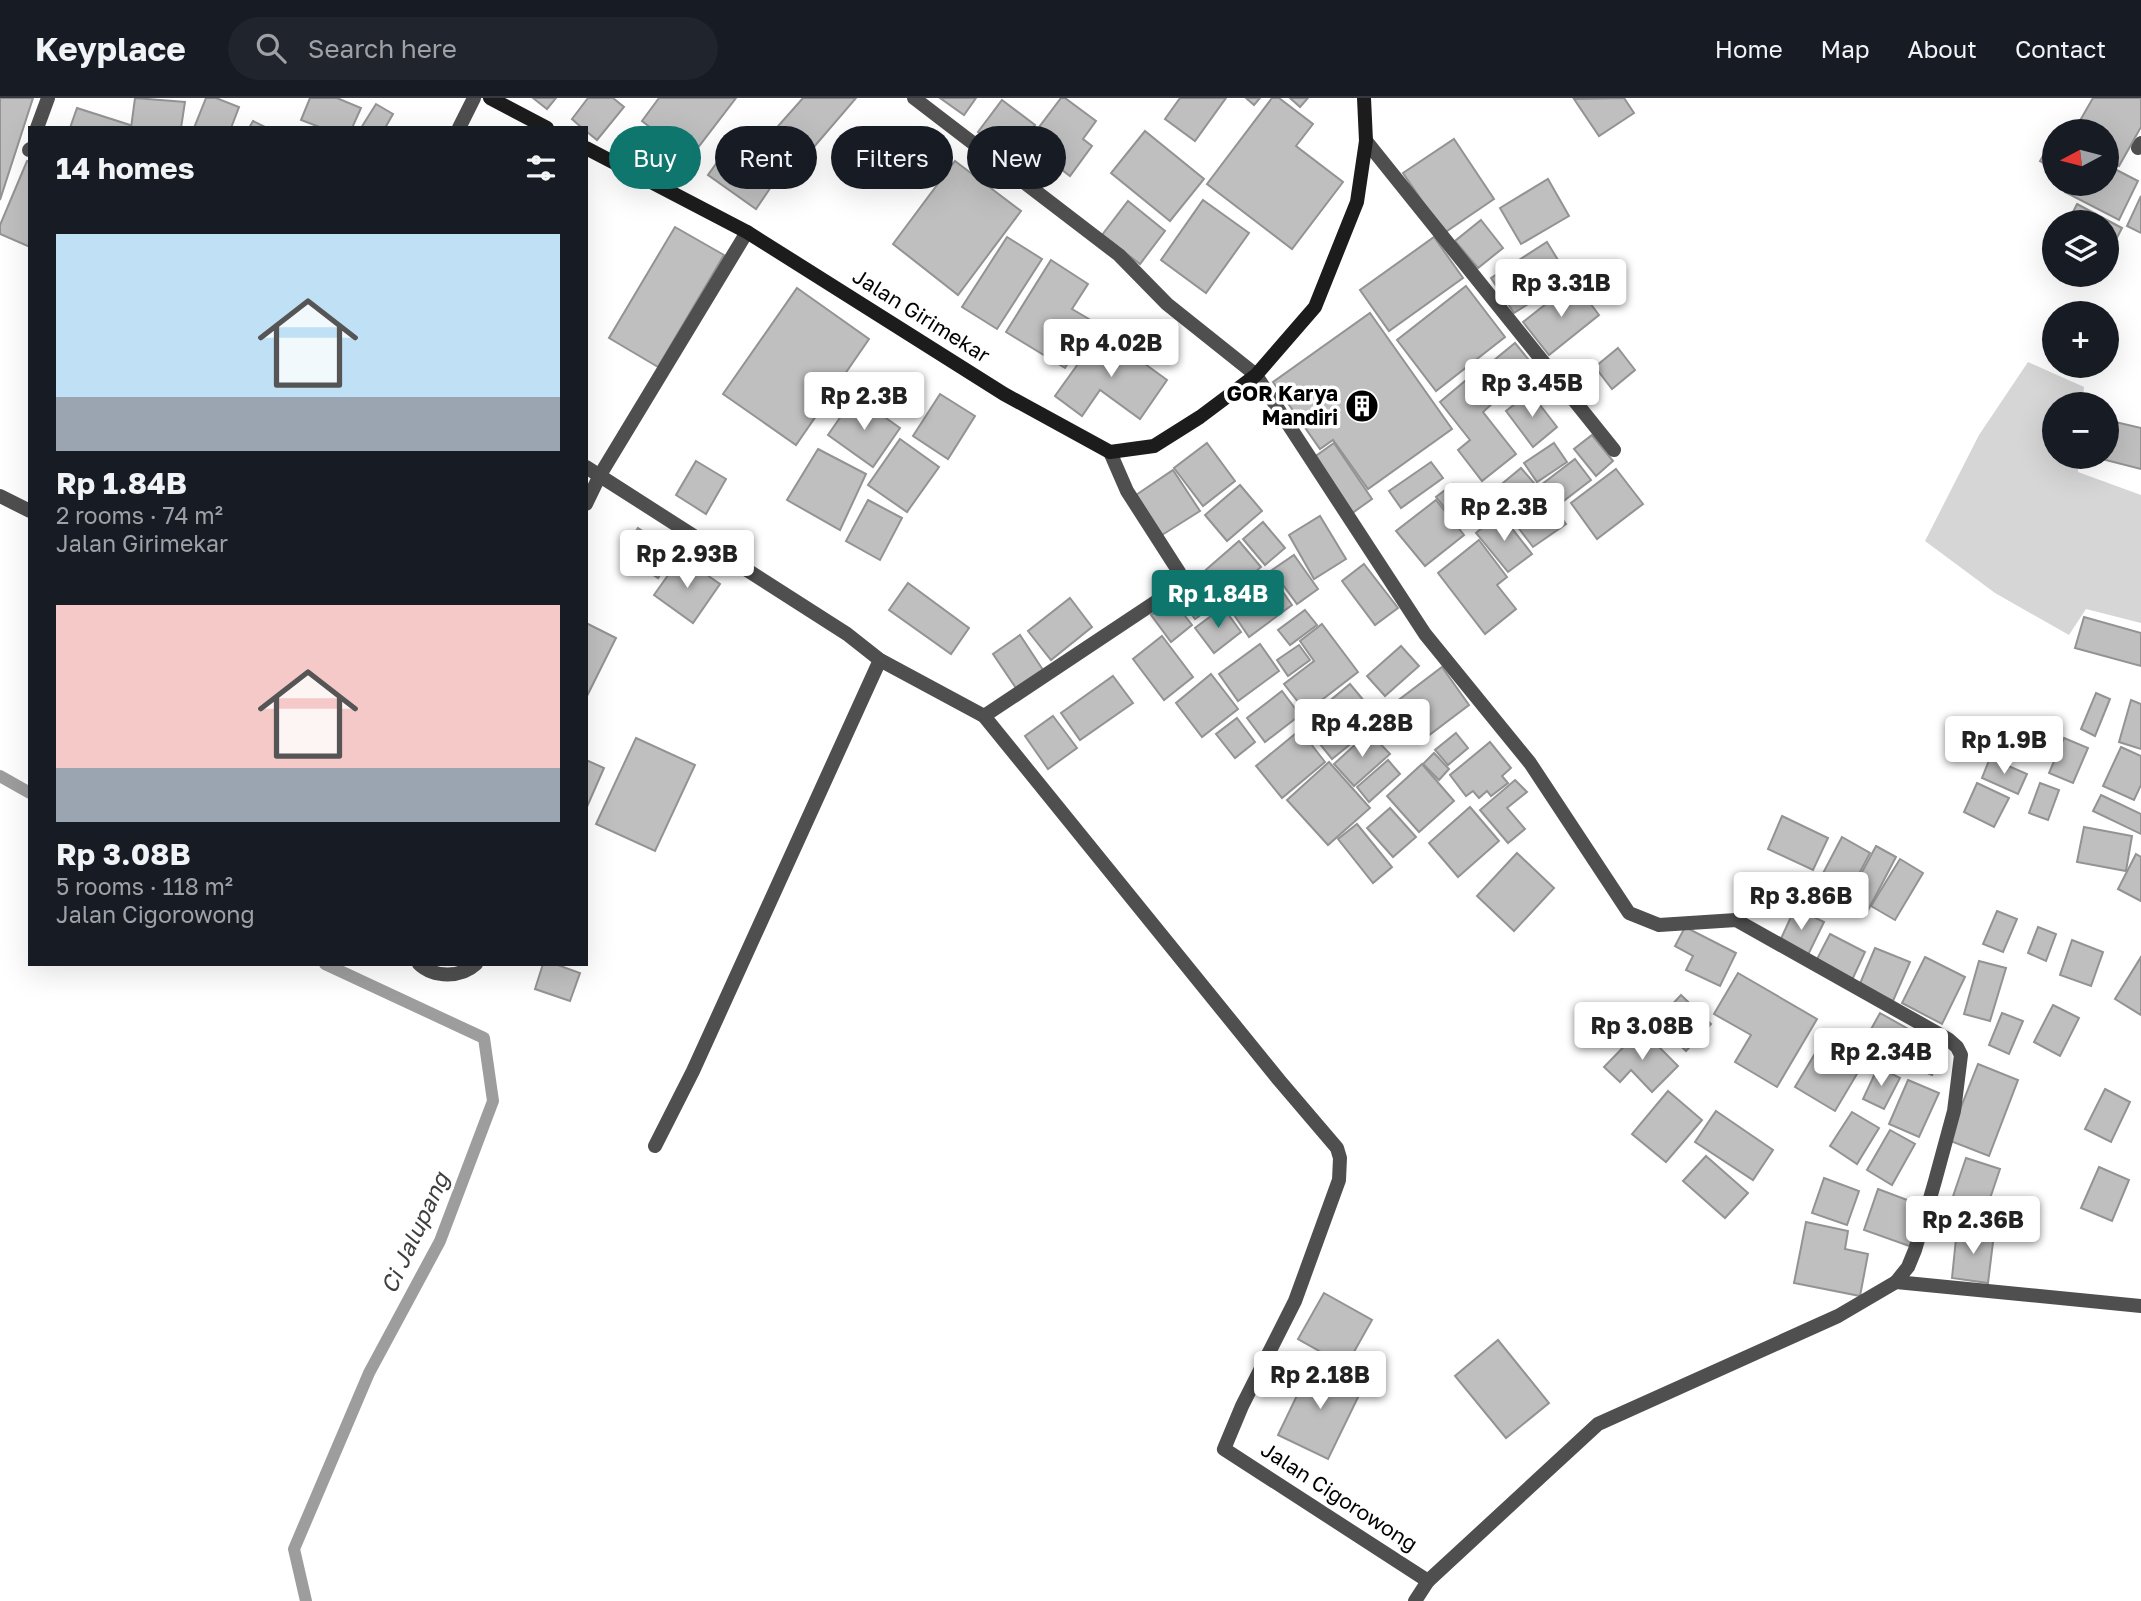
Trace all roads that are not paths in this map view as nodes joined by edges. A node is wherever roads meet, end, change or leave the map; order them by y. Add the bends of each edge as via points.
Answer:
1 (48, 98) edge
2 (474, 98) edge
3 (490, 98) edge
4 (914, 98) edge
5 (1364, 98) edge
6 (38, 126) edge
7 (460, 126) edge
8 (543, 126) edge
9 (1366, 141) junction
10 (588, 149) edge
11 (747, 232) junction
12 (1256, 374) junction
13 (1614, 450) dead end
14 (1110, 452) junction
15 (588, 468) edge
16 (600, 475) junction
17 (0, 496) edge
18 (588, 499) edge
19 (28, 510) edge
20 (880, 660) junction
21 (984, 716) junction
22 (421, 966) edge
23 (474, 966) edge
24 (655, 1146) dead end
25 (1896, 1282) junction
26 (2141, 1306) edge
27 (1428, 1581) junction
28 (1415, 1601) edge

1 - 6 street
2 - 7 street
3 - 8 street
4 - 12 street via 1119,255 1167,304
5 - 9 street
9 - 12 street via 1357,202 1315,307
9 - 13 street
10 - 11 street, Jalan Girimekar
11 - 14 street, Jalan Girimekar via 1004,394
11 - 16 street
12 - 14 street via 1200,418 1154,446
12 - 25 street via 1425,634 1530,763 1629,913 1659,925 1735,920 1957,1047 1961,1064 1954,1111 1915,1250
14 - 21 street via 1127,491 1180,572 1169,593
15 - 16 street
16 - 18 street
16 - 20 street via 847,634
17 - 19 street
20 - 21 street
20 - 24 street
21 - 27 street, Jalan Cigorowong via 1337,1148 1339,1180 1295,1301 1224,1450
22 - 23 street via 441,975
25 - 26 street
25 - 27 street via 1838,1315 1598,1424
27 - 28 street, Jalan Cigorowong

